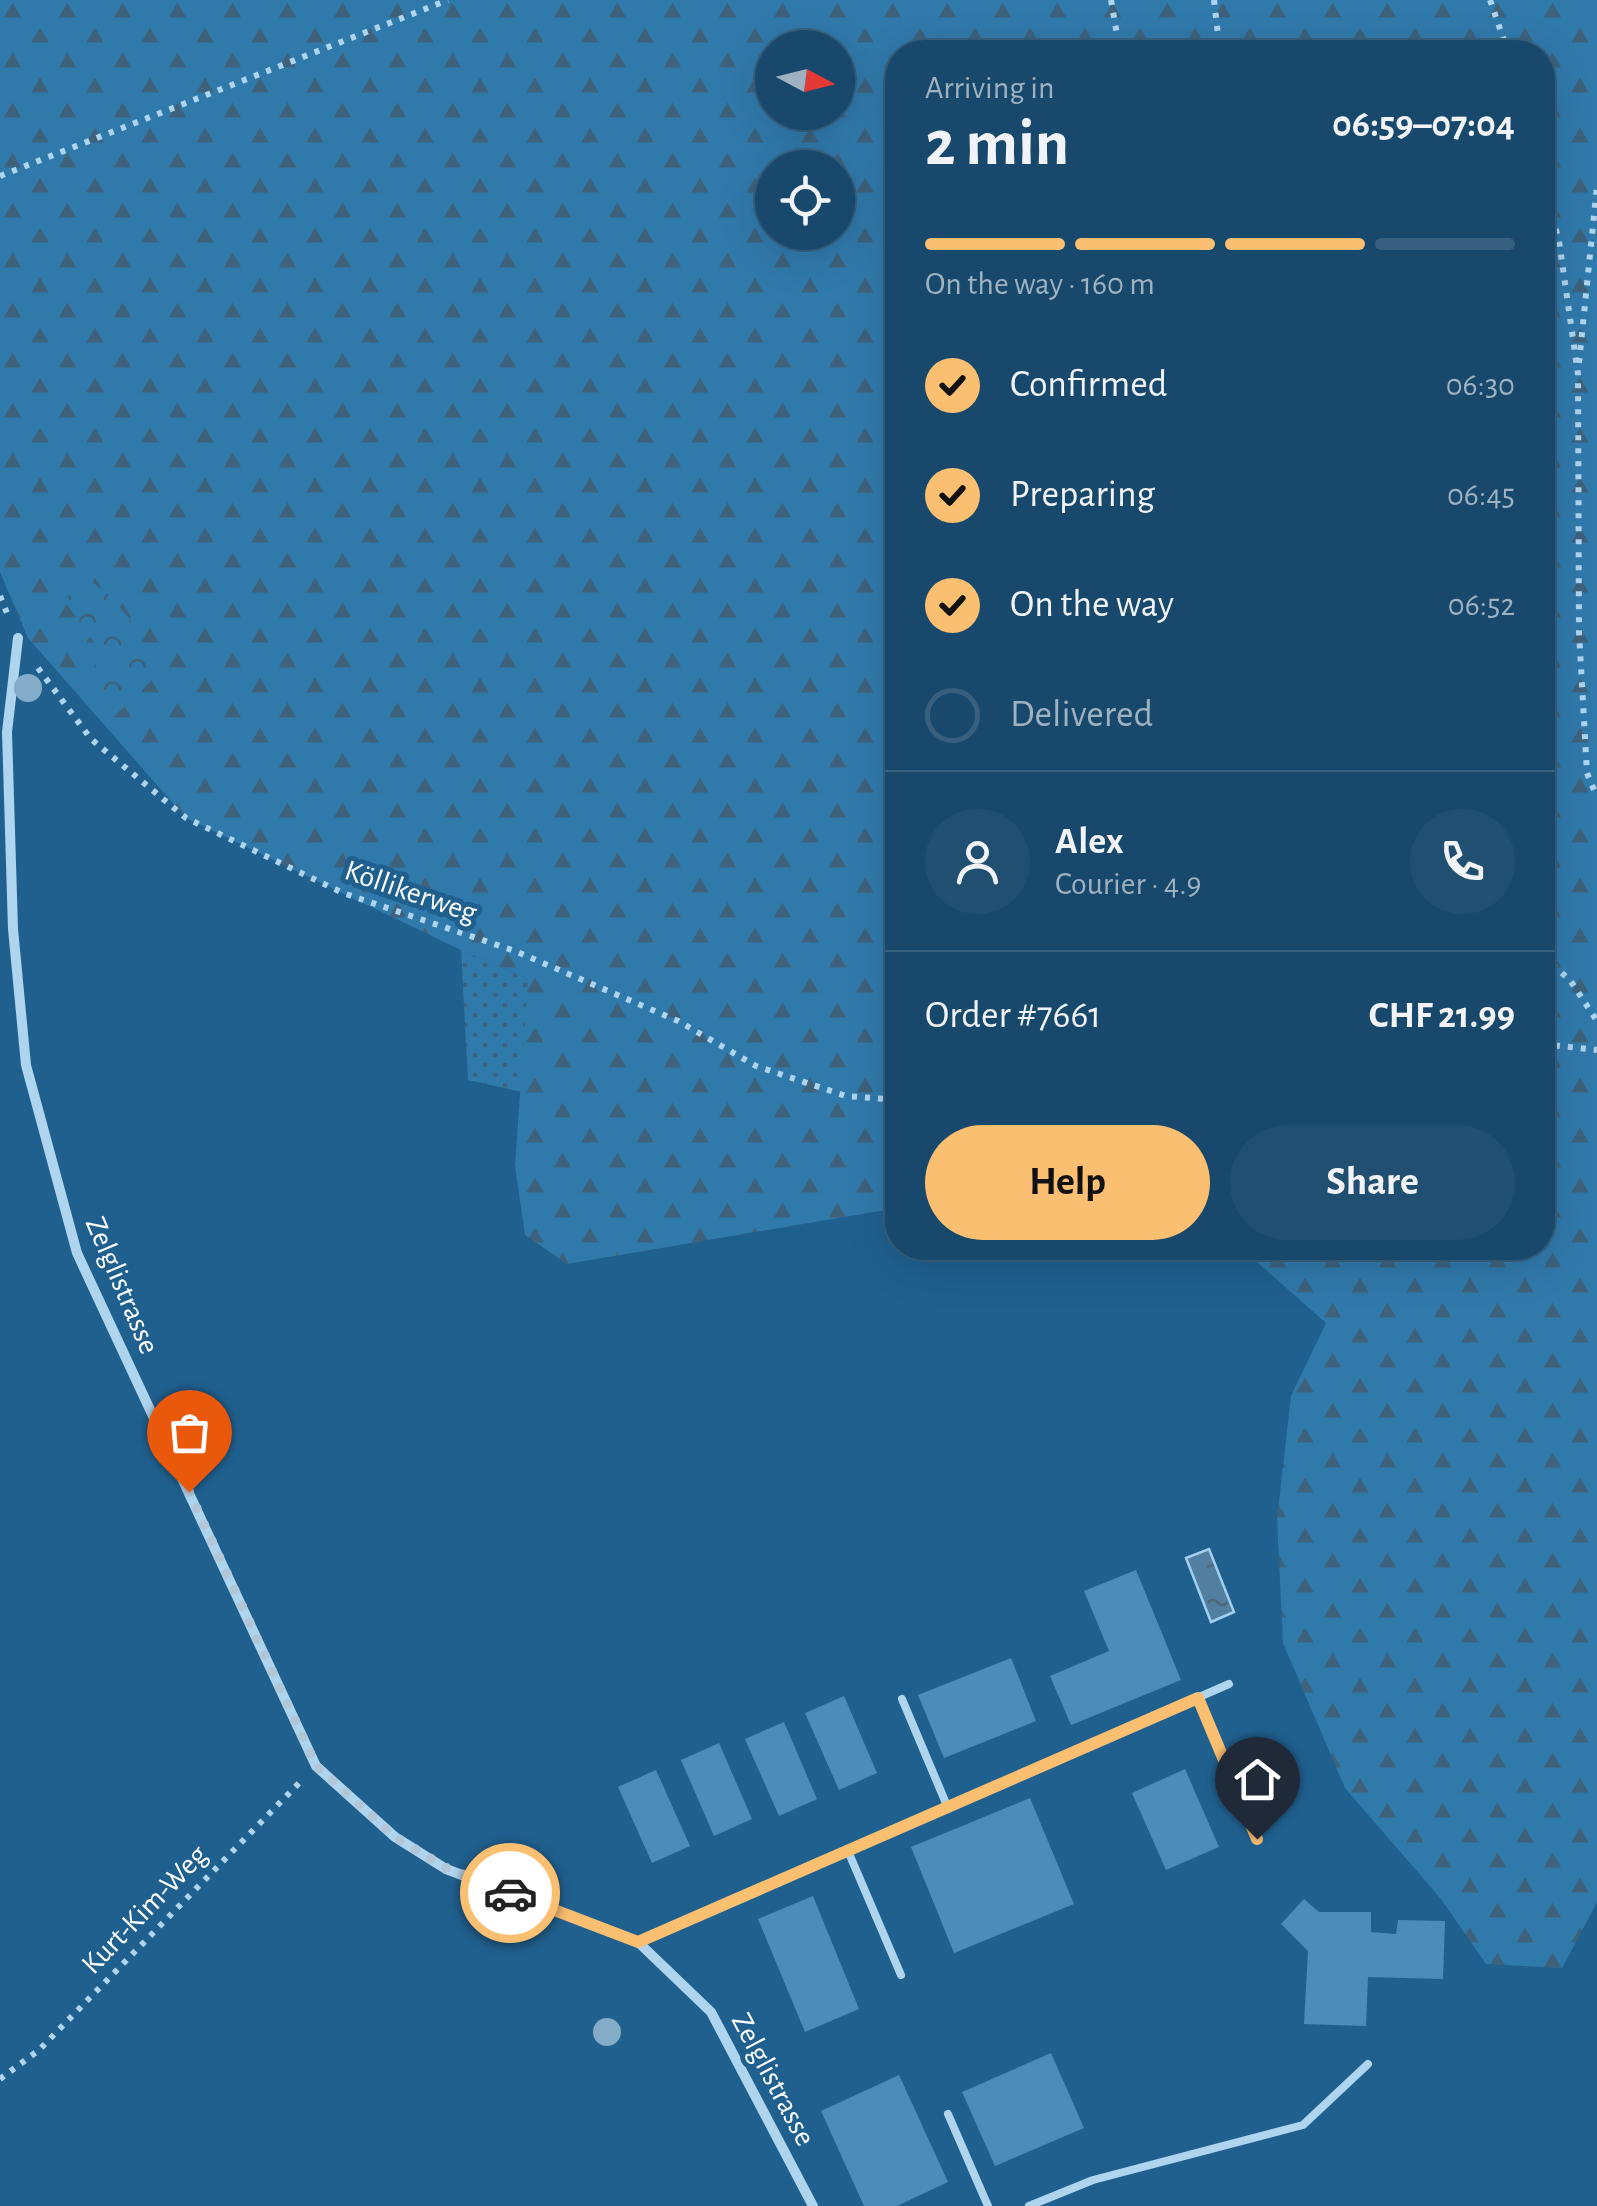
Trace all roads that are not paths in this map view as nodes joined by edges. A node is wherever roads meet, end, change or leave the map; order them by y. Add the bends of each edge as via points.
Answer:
1 (18, 638) road end
2 (1229, 1684) dead end
3 (1198, 1698) junction
4 (902, 1699) dead end
5 (948, 1808) junction
6 (1257, 1839) dead end
7 (848, 1851) junction
8 (638, 1942) junction
9 (902, 1975) dead end
10 (1368, 2064) dead end
11 (948, 2114) dead end
12 (813, 2206) edge
13 (988, 2206) edge
14 (1029, 2206) edge

1 - 8 street, Zelglistrasse via 7,732 13,929 26,1065 77,1253 316,1766 395,1837 446,1868
2 - 3 lane
3 - 5 lane
3 - 6 lane
4 - 5 lane
5 - 7 lane
7 - 8 lane
7 - 9 lane
8 - 12 street, Zelglistrasse via 711,2012
10 - 14 lane via 1303,2125 1093,2180
11 - 13 lane

